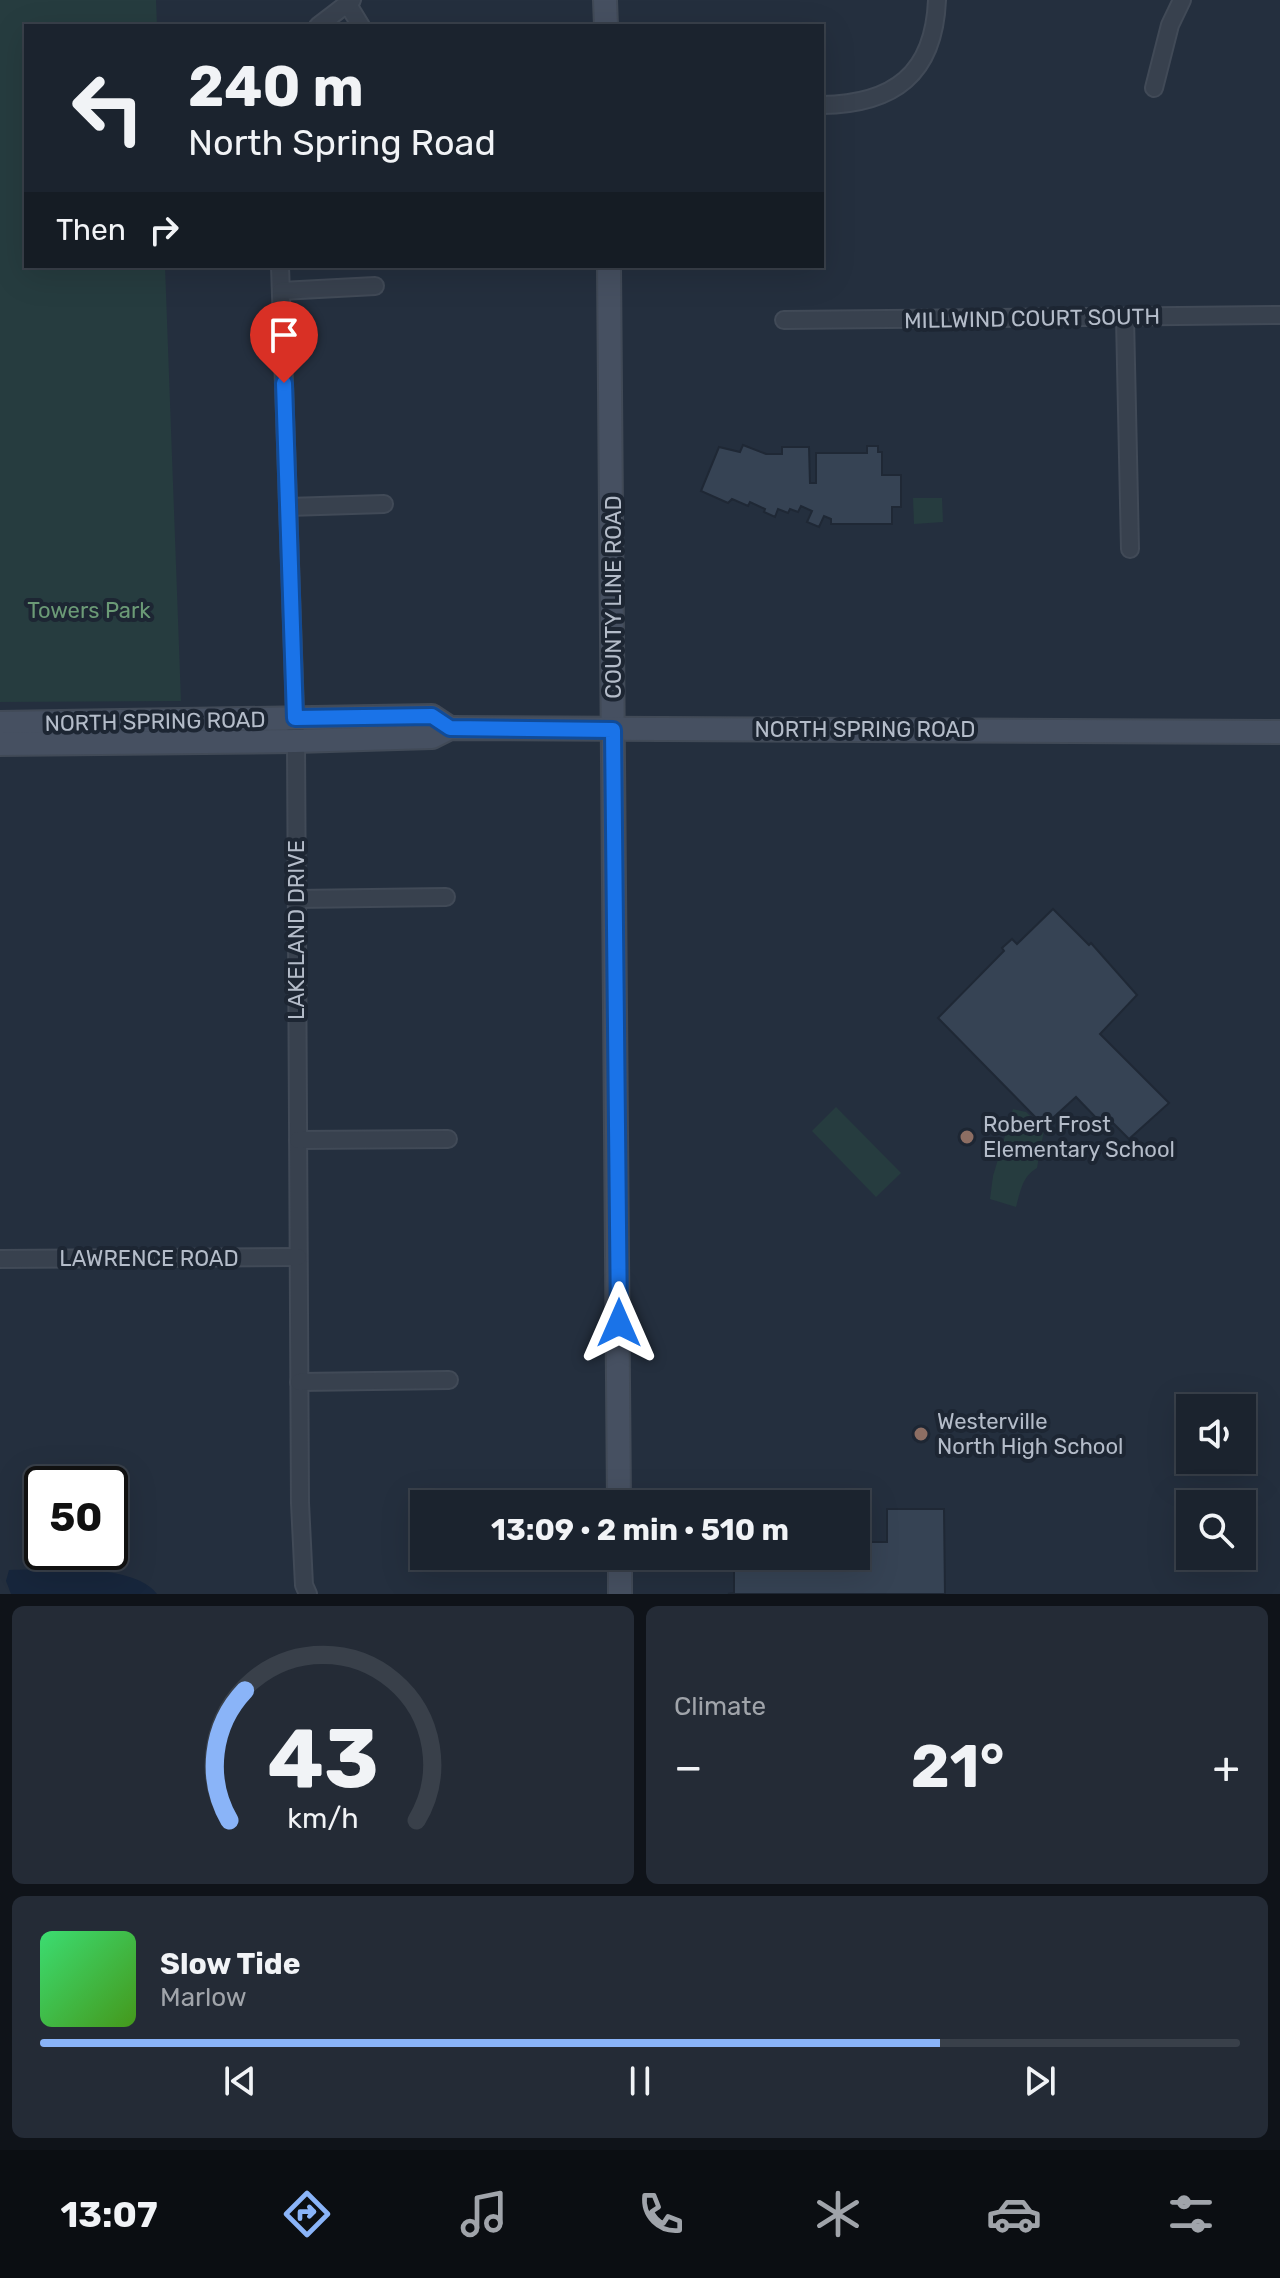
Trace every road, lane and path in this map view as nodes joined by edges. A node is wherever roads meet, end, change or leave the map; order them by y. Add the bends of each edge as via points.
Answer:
1 (605, 0) edge
2 (937, 0) edge
3 (1182, 0) edge
4 (349, 2) edge
5 (321, 24) edge
6 (360, 24) edge
7 (606, 24) edge
8 (1154, 88) dead end
9 (824, 105) edge
10 (280, 268) edge
11 (609, 268) edge
12 (375, 286) dead end
13 (281, 291) junction
14 (1280, 315) edge
15 (1125, 318) junction
16 (784, 320) dead end
17 (384, 504) dead end
18 (288, 507) junction
19 (1130, 549) dead end
20 (295, 718) junction
21 (0, 723) edge
22 (450, 728) junction
23 (613, 730) junction
24 (1280, 732) edge
25 (296, 741) junction
26 (0, 744) edge
27 (446, 897) dead end
28 (296, 899) junction
29 (448, 1139) dead end
30 (298, 1140) junction
31 (298, 1257) junction
32 (0, 1259) edge
33 (449, 1380) dead end
34 (299, 1382) junction
35 (619, 1490) edge
36 (620, 1570) edge
37 (308, 1594) edge
38 (620, 1594) edge

1 - 7 main road
2 - 9 street via 933,38 914,72 879,95
3 - 8 street
4 - 5 street
4 - 6 street
10 - 13 street, LAKELAND DRIVE
11 - 23 main road, COUNTY LINE ROAD
12 - 13 street
13 - 18 street, LAKELAND DRIVE
14 - 15 street, MILLWIND COURT SOUTH
15 - 16 street, MILLWIND COURT SOUTH
15 - 19 street
17 - 18 street
18 - 20 street, LAKELAND DRIVE
20 - 21 main road, NORTH SPRING ROAD
20 - 22 main road, NORTH SPRING ROAD via 432,716
20 - 25 street, LAKELAND DRIVE
22 - 23 main road, NORTH SPRING ROAD
22 - 25 main road, NORTH SPRING ROAD via 432,737
23 - 24 main road, NORTH SPRING ROAD
23 - 35 main road, COUNTY LINE ROAD
25 - 26 main road, NORTH SPRING ROAD
25 - 28 street, LAKELAND DRIVE
27 - 28 street
28 - 30 street, LAKELAND DRIVE
29 - 30 street
30 - 31 street, LAKELAND DRIVE
31 - 32 street, LAWRENCE ROAD
31 - 34 street, LAKELAND DRIVE
33 - 34 street
34 - 37 street, LAKELAND DRIVE via 302,1552
36 - 38 main road

